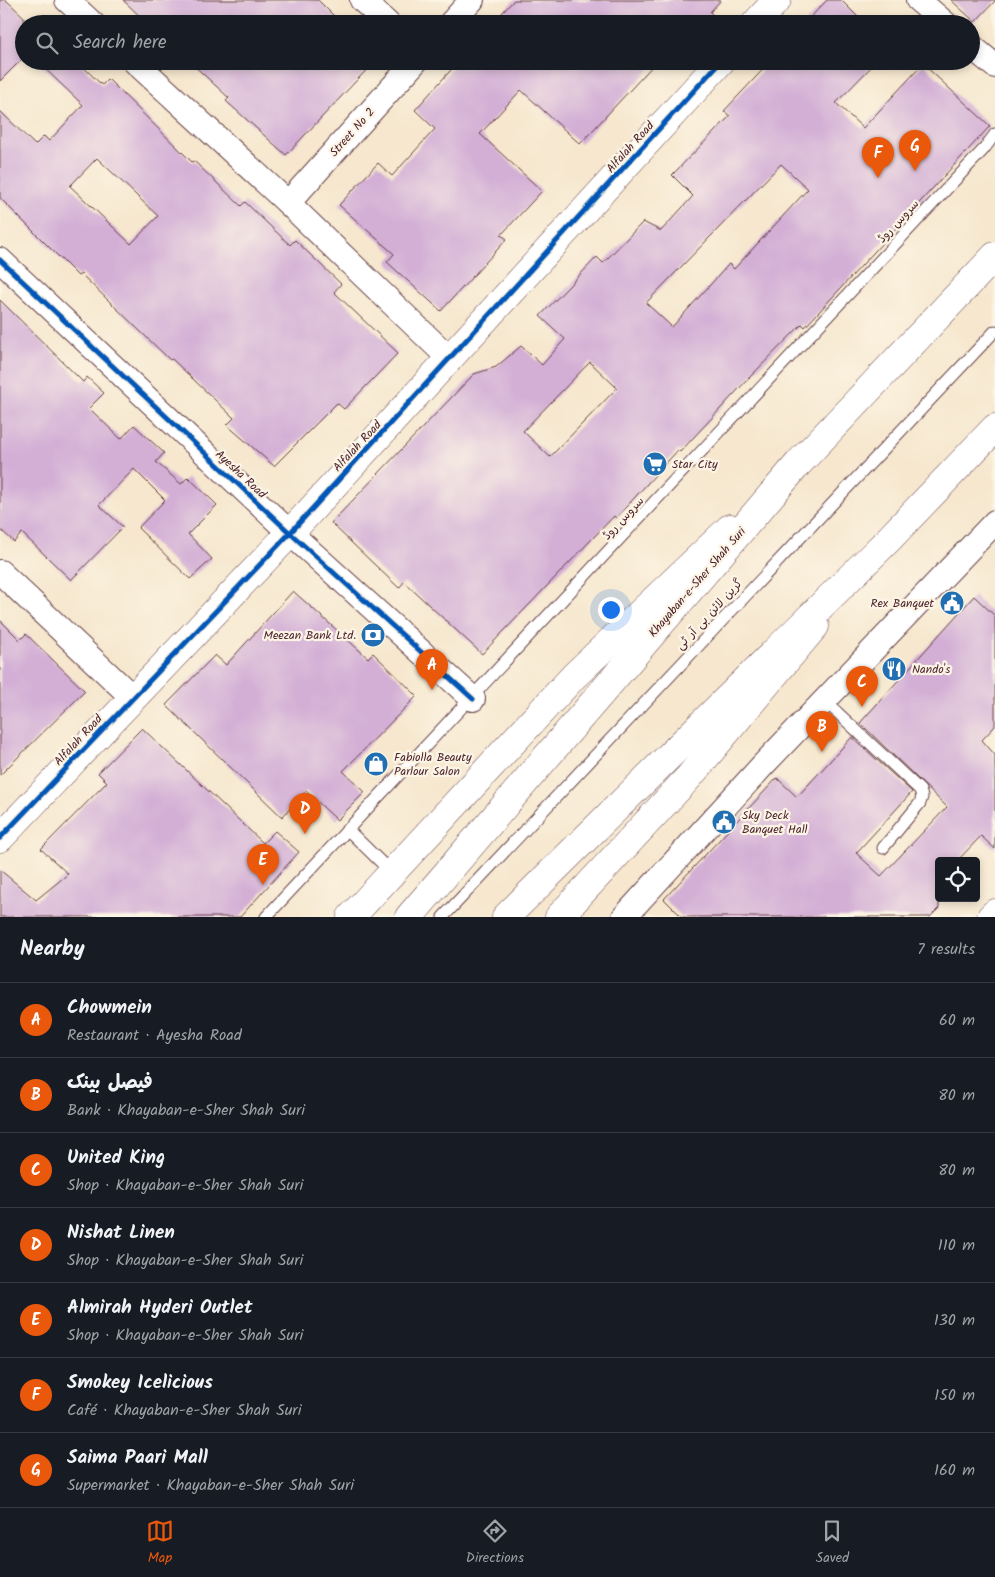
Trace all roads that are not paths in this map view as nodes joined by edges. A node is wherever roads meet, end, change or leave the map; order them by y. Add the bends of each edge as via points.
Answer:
1 (68, 0) edge
2 (362, 0) edge
3 (472, 0) edge
4 (777, 0) edge
5 (918, 0) edge
6 (84, 15) edge
7 (378, 15) edge
8 (458, 15) edge
9 (763, 15) edge
10 (936, 15) edge
11 (980, 54) edge
12 (995, 66) edge
13 (144, 70) edge
14 (408, 70) edge
15 (713, 70) edge
16 (995, 134) edge
17 (288, 203) junction
18 (995, 256) edge
19 (0, 260) edge
20 (995, 331) edge
21 (450, 359) junction
22 (995, 428) edge
23 (798, 464) junction
24 (995, 522) edge
25 (290, 533) junction
26 (887, 541) junction
27 (0, 572) edge
28 (132, 697) junction
29 (473, 699) junction
30 (825, 701) junction
31 (347, 829) junction
32 (0, 838) edge
33 (883, 848) dead end
34 (392, 873) junction
35 (995, 913) edge
36 (266, 917) edge
37 (351, 917) edge
38 (409, 917) edge
39 (443, 917) edge
40 (506, 917) edge
41 (559, 917) edge
42 (624, 917) edge
43 (991, 917) edge

1 - 6 street
2 - 7 street
3 - 8 street
4 - 9 main road
5 - 10 street
11 - 12 street
13 - 17 street
14 - 17 street, Street No 2
15 - 21 main road, Alfalah Road
16 - 29 lane, سروس روڈ
17 - 21 street
18 - 23 main road, Khayaban-e-Sher Shah Suri
19 - 25 street, Ayesha Road
20 - 39 lane, گرین لائن بی آر ٹی
21 - 25 main road, Alfalah Road
22 - 26 main road
23 - 34 main road via 574,676
23 - 38 main road, Khayaban-e-Sher Shah Suri
24 - 30 street
25 - 28 main road, Alfalah Road
25 - 29 street, Ayesha Road
26 - 40 main road
26 - 41 main road via 689,777
27 - 28 street
28 - 32 main road, Alfalah Road
29 - 31 lane, سروس روڈ
30 - 33 lane via 920,790 920,803
30 - 42 street
31 - 34 lane
31 - 36 lane, سروس روڈ
34 - 37 main road
35 - 43 main road

